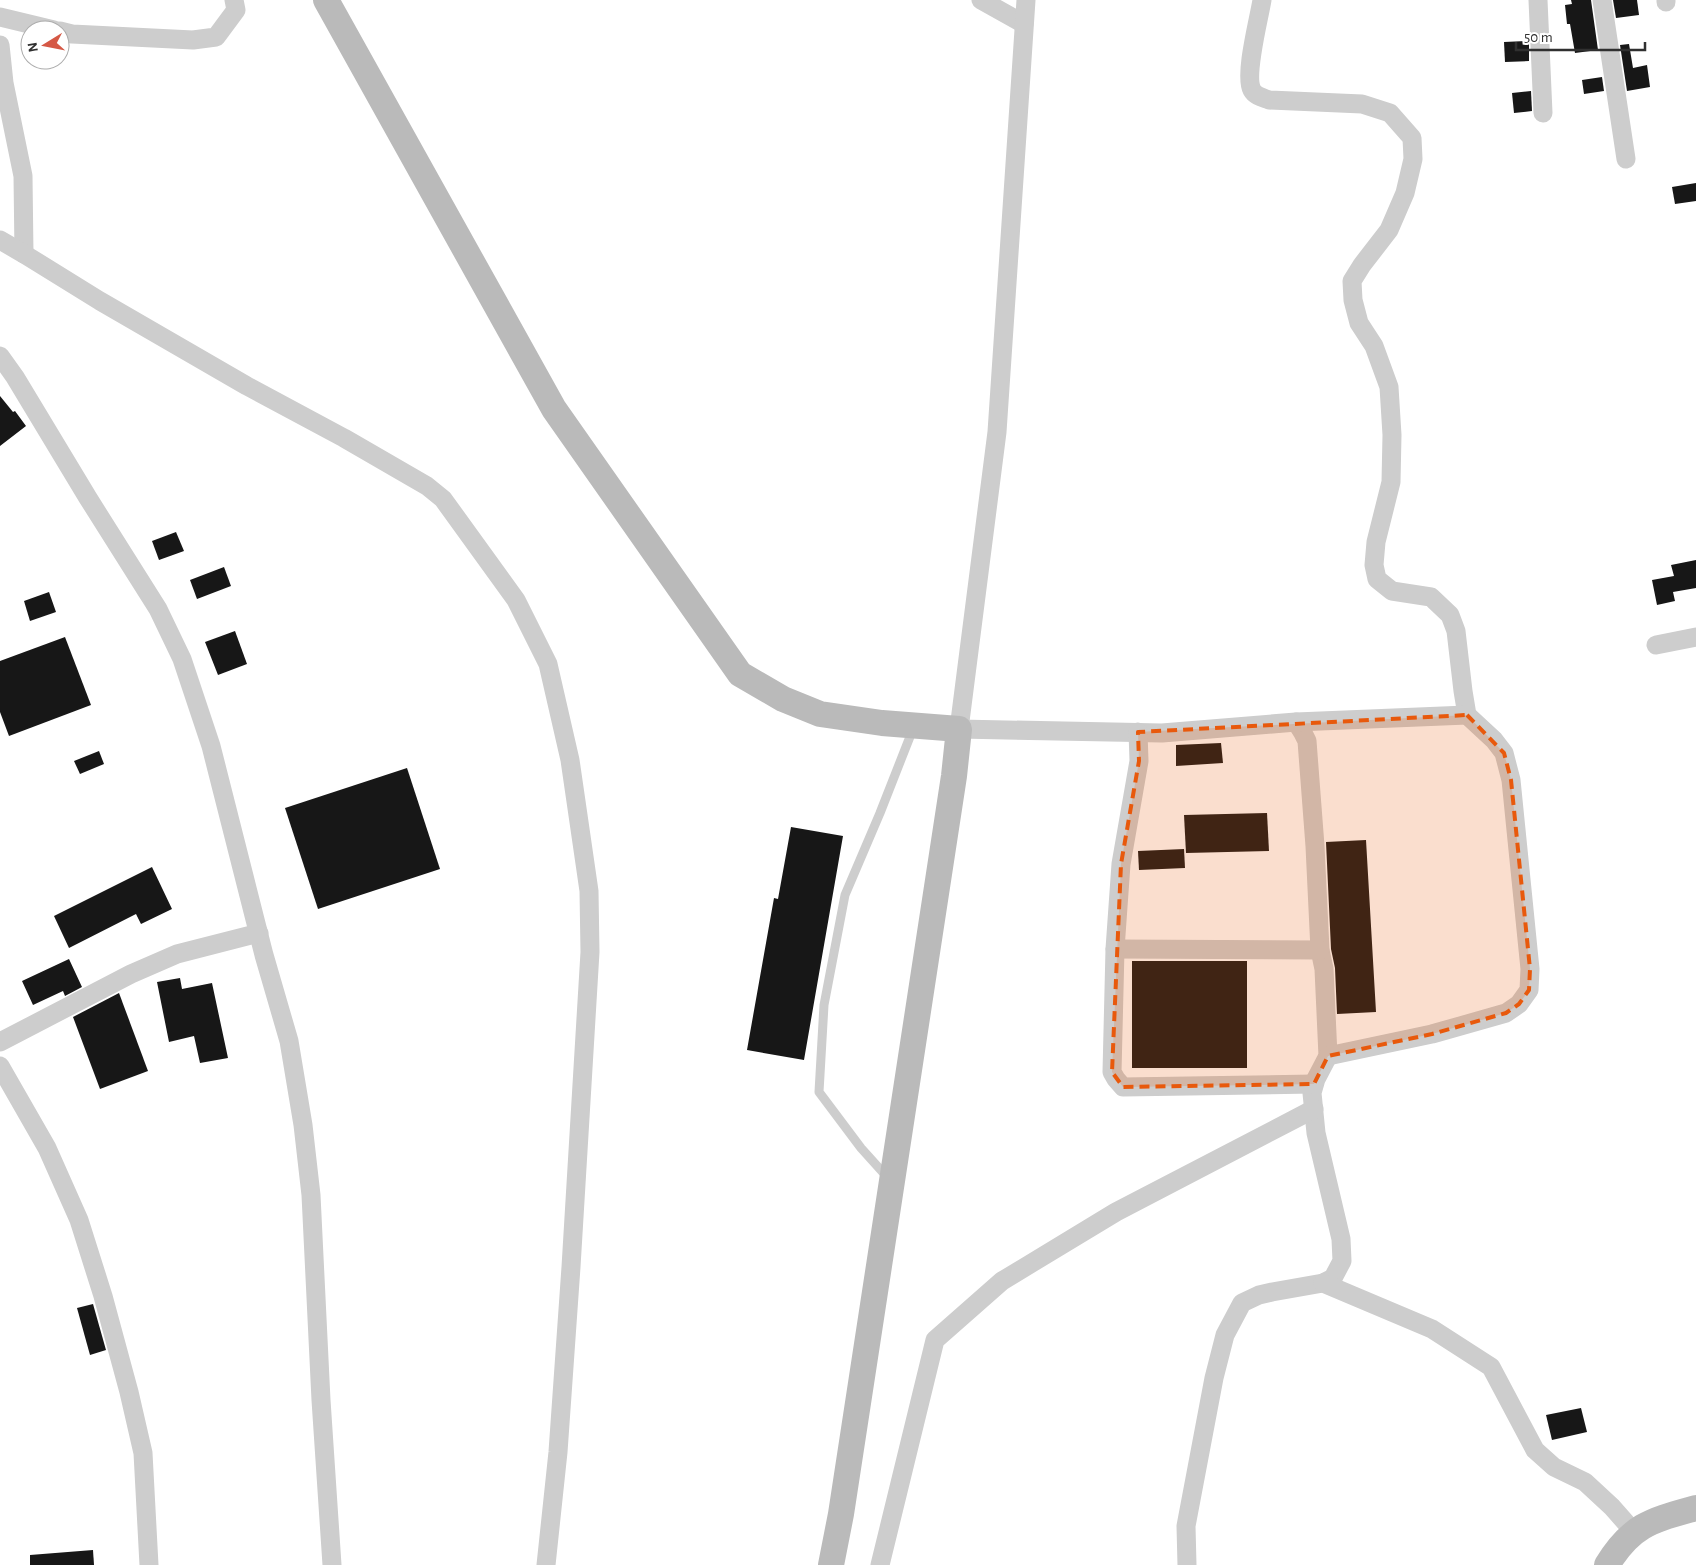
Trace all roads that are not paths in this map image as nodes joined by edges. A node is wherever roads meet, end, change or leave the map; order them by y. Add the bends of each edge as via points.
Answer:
1 (234, 0) edge
2 (326, 0) edge
3 (981, 0) edge
4 (1026, 0) edge
5 (1262, 0) edge
6 (1538, 0) edge
7 (1602, 0) edge
8 (0, 16) edge
9 (20, 21) edge
10 (1024, 24) junction
11 (70, 34) edge
12 (0, 45) edge
13 (1543, 113) dead end
14 (1626, 159) dead end
15 (0, 240) edge
16 (24, 254) junction
17 (0, 356) edge
18 (1696, 637) edge
19 (1656, 645) dead end
20 (1468, 715) junction
21 (1296, 722) junction
22 (913, 726) junction
23 (959, 729) junction
24 (1138, 732) junction
25 (259, 933) junction
26 (1115, 949) junction
27 (1320, 950) junction
28 (0, 1042) edge
29 (1328, 1056) junction
30 (0, 1066) edge
31 (1314, 1084) junction
32 (1314, 1109) junction
33 (892, 1182) junction
34 (1324, 1283) junction
35 (1696, 1508) edge
36 (1634, 1532) junction
37 (149, 1565) edge
38 (332, 1565) edge
39 (546, 1565) edge
40 (830, 1565) edge
41 (880, 1565) edge
42 (1187, 1565) edge
43 (1607, 1565) edge

1 - 11 street via 236,10 216,37 193,40
2 - 22 street via 554,409 740,674 783,699 820,714
3 - 10 street
4 - 10 street
5 - 20 street via 1249,72 1256,95 1269,100 1362,104 1390,113 1412,138 1413,159 1405,193 1389,230 1352,281 1359,323 1374,346 1389,387 1390,482 1376,542 1374,566 1377,579 1392,591 1431,598 1450,615 1456,631
6 - 13 street
7 - 14 street
8 - 9 street
10 - 23 street via 997,432
12 - 16 street via 4,83 23,176
15 - 16 street
16 - 39 street via 444,499 516,600 548,664 570,760 590,890 590,952 558,1452
17 - 25 street via 158,609 182,659 211,746
18 - 19 street
20 - 21 street
20 - 29 street via 1504,753 1511,780 1530,969 1529,990 1519,1004 1506,1013 1432,1034
21 - 24 street via 1162,733
21 - 27 street via 1307,742
22 - 23 street
22 - 33 lane via 845,895 824,1005 819,1092 861,1148
23 - 24 street
23 - 33 street
24 - 26 street via 1139,761 1121,864
25 - 28 street via 177,954 131,974
25 - 38 street via 289,1041 303,1125 311,1195
26 - 27 street
26 - 31 street via 1112,1072 1123,1087
27 - 29 street via 1324,968
29 - 31 street
30 - 37 street via 47,1148 79,1220 103,1296 143,1453
31 - 32 street
32 - 34 street via 1316,1133 1341,1239 1342,1261 1333,1278
32 - 41 street via 1100,1222 1002,1281 935,1340
33 - 40 street via 841,1514
34 - 36 street via 1432,1329 1491,1367 1536,1450 1554,1467 1585,1482
34 - 42 street via 1259,1295 1242,1303 1225,1335 1186,1526
35 - 36 street via 1654,1520
36 - 43 street via 1617,1548

